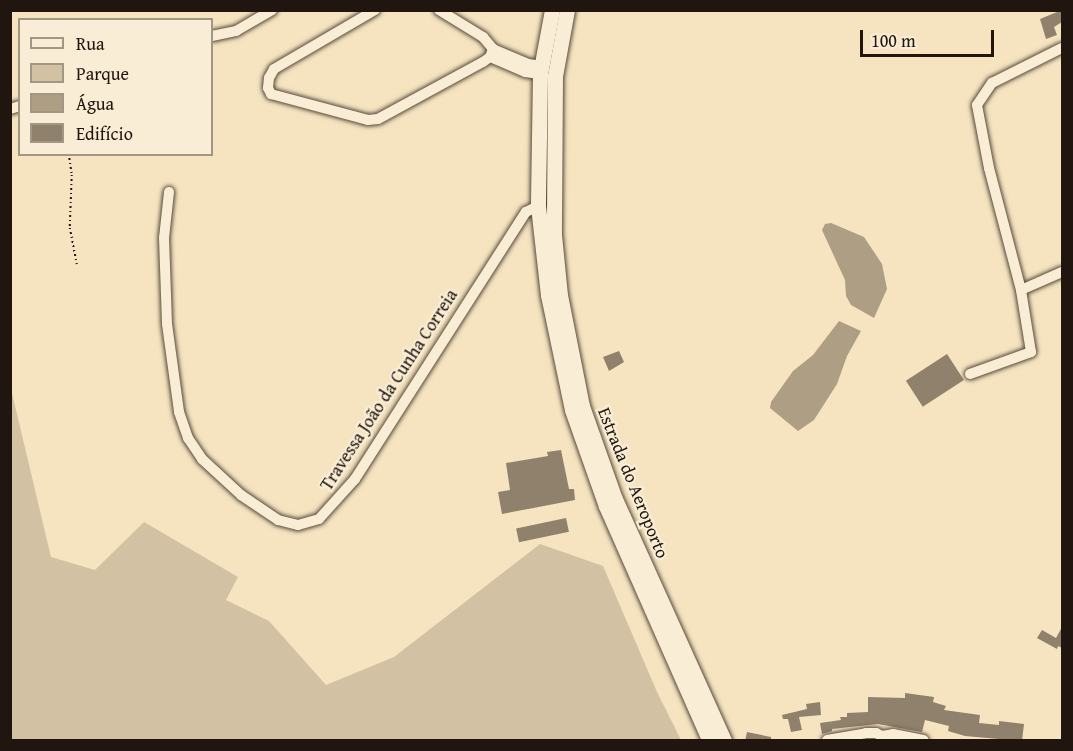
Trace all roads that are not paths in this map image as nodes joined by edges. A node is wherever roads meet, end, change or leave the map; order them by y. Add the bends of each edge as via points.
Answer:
1 (272, 10) edge
2 (375, 10) edge
3 (439, 10) edge
4 (552, 10) edge
5 (567, 10) edge
6 (213, 36) edge
7 (1062, 48) edge
8 (492, 53) junction
9 (541, 70) junction
10 (169, 192) dead end
11 (538, 206) junction
12 (1062, 272) edge
13 (1021, 290) junction
14 (970, 374) dead end
15 (881, 738) edge
16 (709, 741) edge
17 (724, 741) edge
18 (826, 741) edge
19 (923, 741) edge

1 - 6 street via 245,27
2 - 8 street via 274,69 268,88 272,94 368,120 378,119
3 - 8 street via 483,37
4 - 9 main road, Estrada do Aeroporto
5 - 17 main road, Estrada do Aeroporto via 555,76 554,225 560,296 582,406 615,500
7 - 13 street via 992,83 977,105
8 - 9 street
9 - 11 main road, Estrada do Aeroporto
10 - 11 street, Travessa João da Cunha Correia via 164,238 167,324 179,412 188,438 202,459 241,495 278,520 298,525 319,519 355,479 519,222 526,212
11 - 16 main road, Estrada do Aeroporto via 548,295 572,410 606,506
12 - 13 street
13 - 14 street via 1032,352
15 - 18 street via 876,733
15 - 19 street via 893,734

